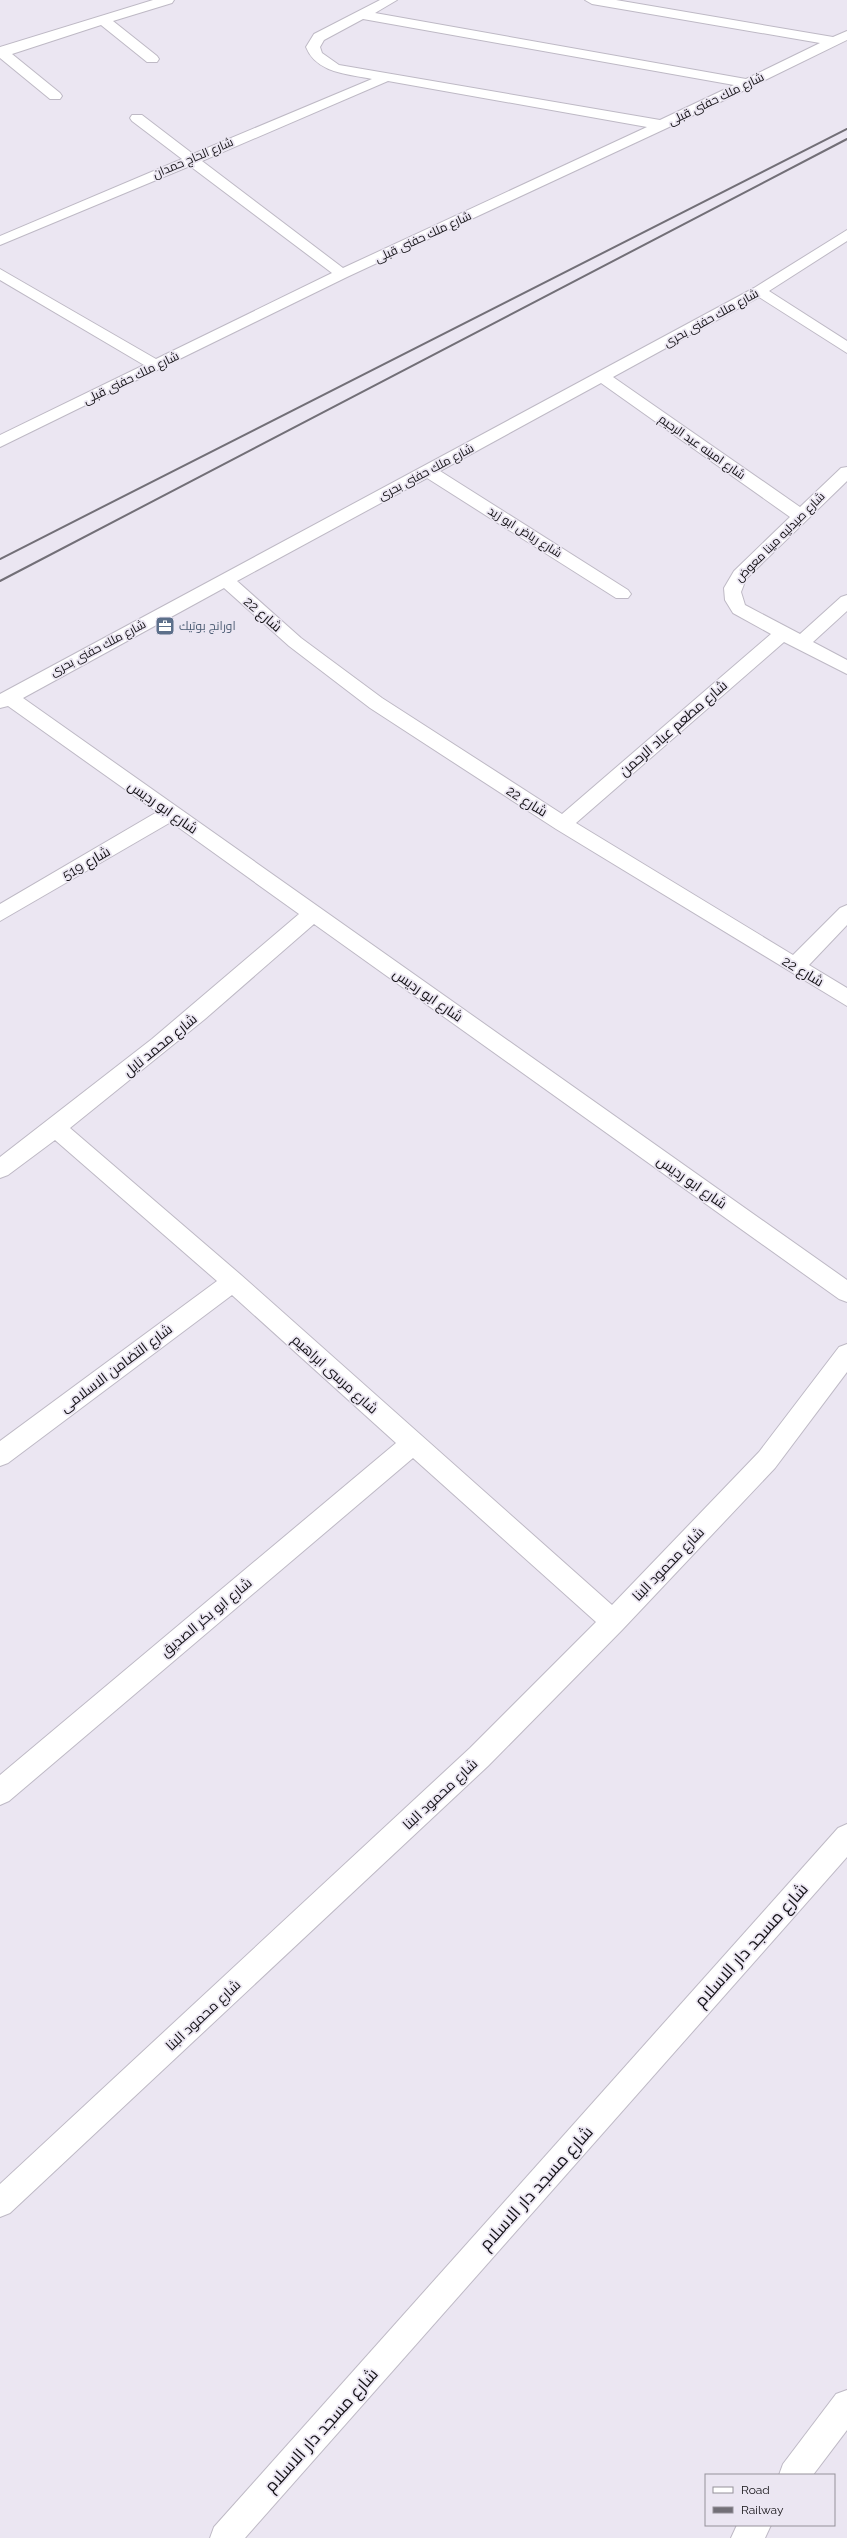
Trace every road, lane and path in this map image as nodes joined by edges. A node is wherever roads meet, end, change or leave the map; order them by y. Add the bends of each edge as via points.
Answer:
1 (167, 0) edge
2 (390, 0) edge
3 (592, 0) edge
4 (361, 15) junction
5 (103, 20) junction
6 (840, 38) edge
7 (0, 52) edge
8 (152, 59) dead end
9 (387, 77) junction
10 (748, 83) junction
11 (55, 96) dead end
12 (137, 118) dead end
13 (662, 125) junction
14 (190, 159) junction
15 (847, 234) edge
16 (0, 241) edge
17 (0, 274) edge
18 (342, 274) junction
19 (759, 291) junction
20 (847, 348) edge
21 (157, 366) junction
22 (603, 377) junction
23 (0, 442) edge
24 (428, 471) junction
25 (847, 472) edge
26 (801, 516) junction
27 (225, 580) junction
28 (622, 594) dead end
29 (847, 601) edge
30 (784, 633) junction
31 (801, 643) junction
32 (847, 668) edge
33 (4, 699) edge
34 (171, 813) junction
35 (563, 824) junction
36 (847, 912) edge
37 (0, 913) edge
38 (313, 913) junction
39 (795, 966) junction
40 (847, 998) edge
41 (56, 1128) junction
42 (0, 1169) edge
43 (233, 1282) junction
44 (847, 1292) edge
45 (847, 1354) edge
46 (413, 1443) junction
47 (0, 1455) edge
48 (613, 1622) junction
49 (0, 1792) edge
50 (847, 1837) edge
51 (0, 2203) edge
52 (847, 2405) edge
53 (795, 2474) edge
54 (755, 2526) edge
55 (225, 2538) edge
56 (746, 2538) edge

1 - 5 street
2 - 4 street
3 - 6 street
4 - 9 street via 319,37 313,47 316,56 335,68
4 - 10 street
5 - 7 street
5 - 8 street
6 - 10 street, شارع ملك حفنى قبلى
7 - 11 street
9 - 13 street
9 - 14 street, شارع الحاج حمدان
10 - 13 street, شارع ملك حفنى قبلى
12 - 14 street
13 - 18 street, شارع ملك حفنى قبلى
14 - 16 street, شارع الحاج حمدان
14 - 18 street
15 - 19 street, شارع ملك حفنى بحرى
17 - 21 street
18 - 21 street, شارع ملك حفنى قبلى
19 - 20 street
19 - 22 street, شارع ملك حفنى بحرى
21 - 23 street, شارع ملك حفنى قبلى
22 - 24 street, شارع ملك حفنى بحرى
22 - 26 street, شارع امينه عبد الرحيم
24 - 27 street, شارع ملك حفنى بحرى
24 - 28 street, شارع رياض ابو زيد
25 - 26 street, شارع صيدليه مينا معوض
26 - 30 street, شارع صيدليه مينا معوض via 734,582 732,600 739,609
27 - 33 street, شارع ملك حفنى بحرى
27 - 35 street, شارع 22 via 295,642 376,703
29 - 31 street
30 - 31 street
30 - 35 street, شارع مطعم عباد الرحمن
31 - 32 street
33 - 34 street, شارع ابو رديس
34 - 37 street, شارع 519
34 - 38 street, شارع ابو رديس
35 - 39 street, شارع 22
36 - 39 street
38 - 41 street, شارع محمد نايل via 149,1055
38 - 44 street, شارع ابو رديس
39 - 40 street, شارع 22
41 - 42 street, شارع محمد نايل
41 - 43 street, شارع مرسى ابراهيم
43 - 46 street, شارع مرسى ابراهيم
43 - 47 street, شارع التضامن الاسلامى
45 - 48 street, شارع محمود البنا via 768,1460
46 - 48 street, شارع مرسى ابراهيم
46 - 49 street, شارع ابو بكر الصديق
48 - 51 street, شارع محمود البنا via 479,1757
50 - 55 street, شارع مسجد دار الاسلام
52 - 53 street
54 - 56 street

